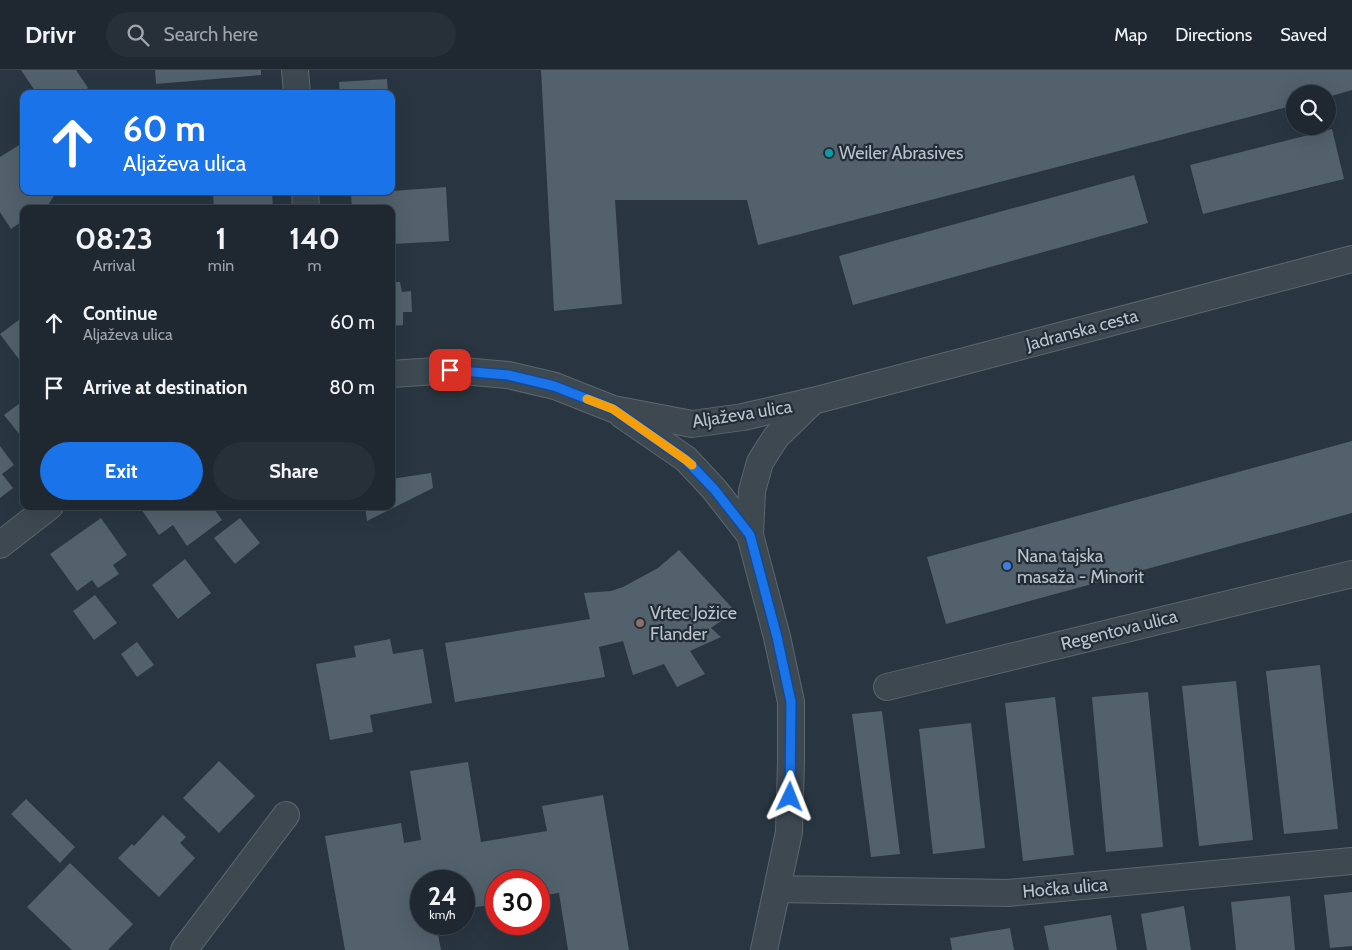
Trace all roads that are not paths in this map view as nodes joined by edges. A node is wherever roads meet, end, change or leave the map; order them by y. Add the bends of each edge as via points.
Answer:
1 (295, 70) edge
2 (297, 90) edge
3 (1352, 258) edge
4 (395, 374) edge
5 (813, 401) junction
6 (613, 409) junction
7 (45, 510) edge
8 (750, 535) junction
9 (0, 545) edge
10 (1352, 574) edge
11 (887, 687) dead end
12 (286, 815) dead end
13 (1352, 861) edge
14 (777, 888) junction
15 (184, 950) edge
16 (764, 950) edge

1 - 2 street
3 - 5 street, Jadranska cesta
4 - 6 street, Aljaževa ulica via 450,370 508,375 554,386
5 - 6 street, Aljaževa ulica via 743,417 692,424
5 - 8 street via 776,437 760,462 752,491
6 - 8 street, Aljaževa ulica via 686,460
7 - 9 street
8 - 14 street via 791,702 789,832
10 - 11 street, Regentova ulica
12 - 15 street
13 - 14 street, Hočka ulica via 1008,894
14 - 16 street

